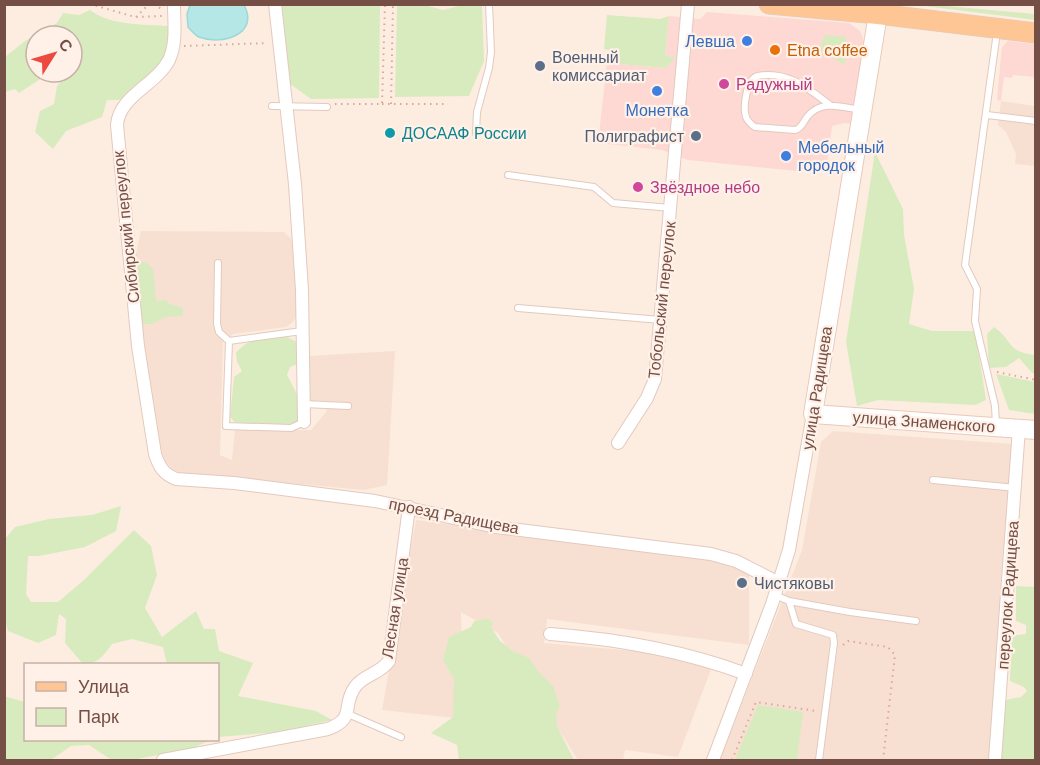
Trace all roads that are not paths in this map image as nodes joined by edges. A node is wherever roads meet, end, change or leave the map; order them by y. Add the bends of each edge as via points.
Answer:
1 (275, 4) edge
2 (489, 4) edge
3 (688, 4) edge
4 (769, 4) edge
5 (879, 9) edge
6 (172, 10) edge
7 (998, 28) junction
8 (1035, 33) edge
9 (326, 105) road end
10 (830, 105) junction
11 (272, 106) dead end
12 (285, 106) junction
13 (862, 110) junction
14 (987, 115) junction
15 (1035, 121) edge
16 (476, 133) dead end
17 (508, 175) dead end
18 (671, 208) junction
19 (218, 263) dead end
20 (518, 308) dead end
21 (662, 321) junction
22 (303, 331) junction
23 (229, 341) junction
24 (304, 404) junction
25 (348, 406) dead end
26 (813, 414) junction
27 (304, 422) joint
28 (996, 426) junction
29 (1027, 429) edge
30 (618, 443) dead end
31 (161, 469) joint
32 (933, 480) dead end
33 (1016, 488) junction
34 (409, 507) junction
35 (779, 583) junction
36 (775, 596) junction
37 (789, 601) junction
38 (916, 621) dead end
39 (550, 634) dead end
40 (746, 674) junction
41 (348, 714) junction
42 (401, 737) dead end
43 (163, 760) edge
44 (713, 760) edge
45 (819, 760) edge
46 (995, 760) edge

1 - 12 street
2 - 16 lane via 491,52
3 - 18 street, Тобольский переулок
4 - 5 main road
5 - 7 main road
5 - 13 main road, улица Радищева
6 - 31 street, Сибирский переулок via 174,37 170,59 122,107 117,125 138,346 155,454
7 - 8 main road
7 - 14 lane
9 - 12 lane
10 - 10 lane via 813,111 795,130 755,128 745,114 747,87 759,75 793,80
10 - 13 lane
11 - 12 lane
12 - 22 street via 295,184
13 - 26 main road, улица Радищева
14 - 15 lane
14 - 28 lane via 965,265 977,290 975,321
17 - 18 lane via 594,187 613,203
18 - 21 street, Тобольский переулок
19 - 23 lane via 217,324
20 - 21 lane
21 - 30 street, Тобольский переулок via 652,388
22 - 23 lane
22 - 24 street
23 - 27 lane via 226,426 291,428
24 - 25 lane
24 - 27 street
26 - 28 main road, улица Знаменского
26 - 35 street, улица Радищева via 789,550
28 - 29 main road, улица Знаменского
29 - 33 street, переулок Радищева
31 - 34 street, проезд Радищева via 176,479
32 - 33 lane
33 - 46 street, переулок Радищева
34 - 35 street, проезд Радищева via 496,527 711,554 746,565
34 - 41 street, Лесная улица via 389,661 357,685 351,694
35 - 36 street, улица Радищева
36 - 37 lane
36 - 40 street, улица Радищева
37 - 38 lane
37 - 45 lane via 796,624 833,635
39 - 40 street via 673,651
40 - 44 street, улица Радищева
41 - 42 lane
41 - 43 street via 328,729

